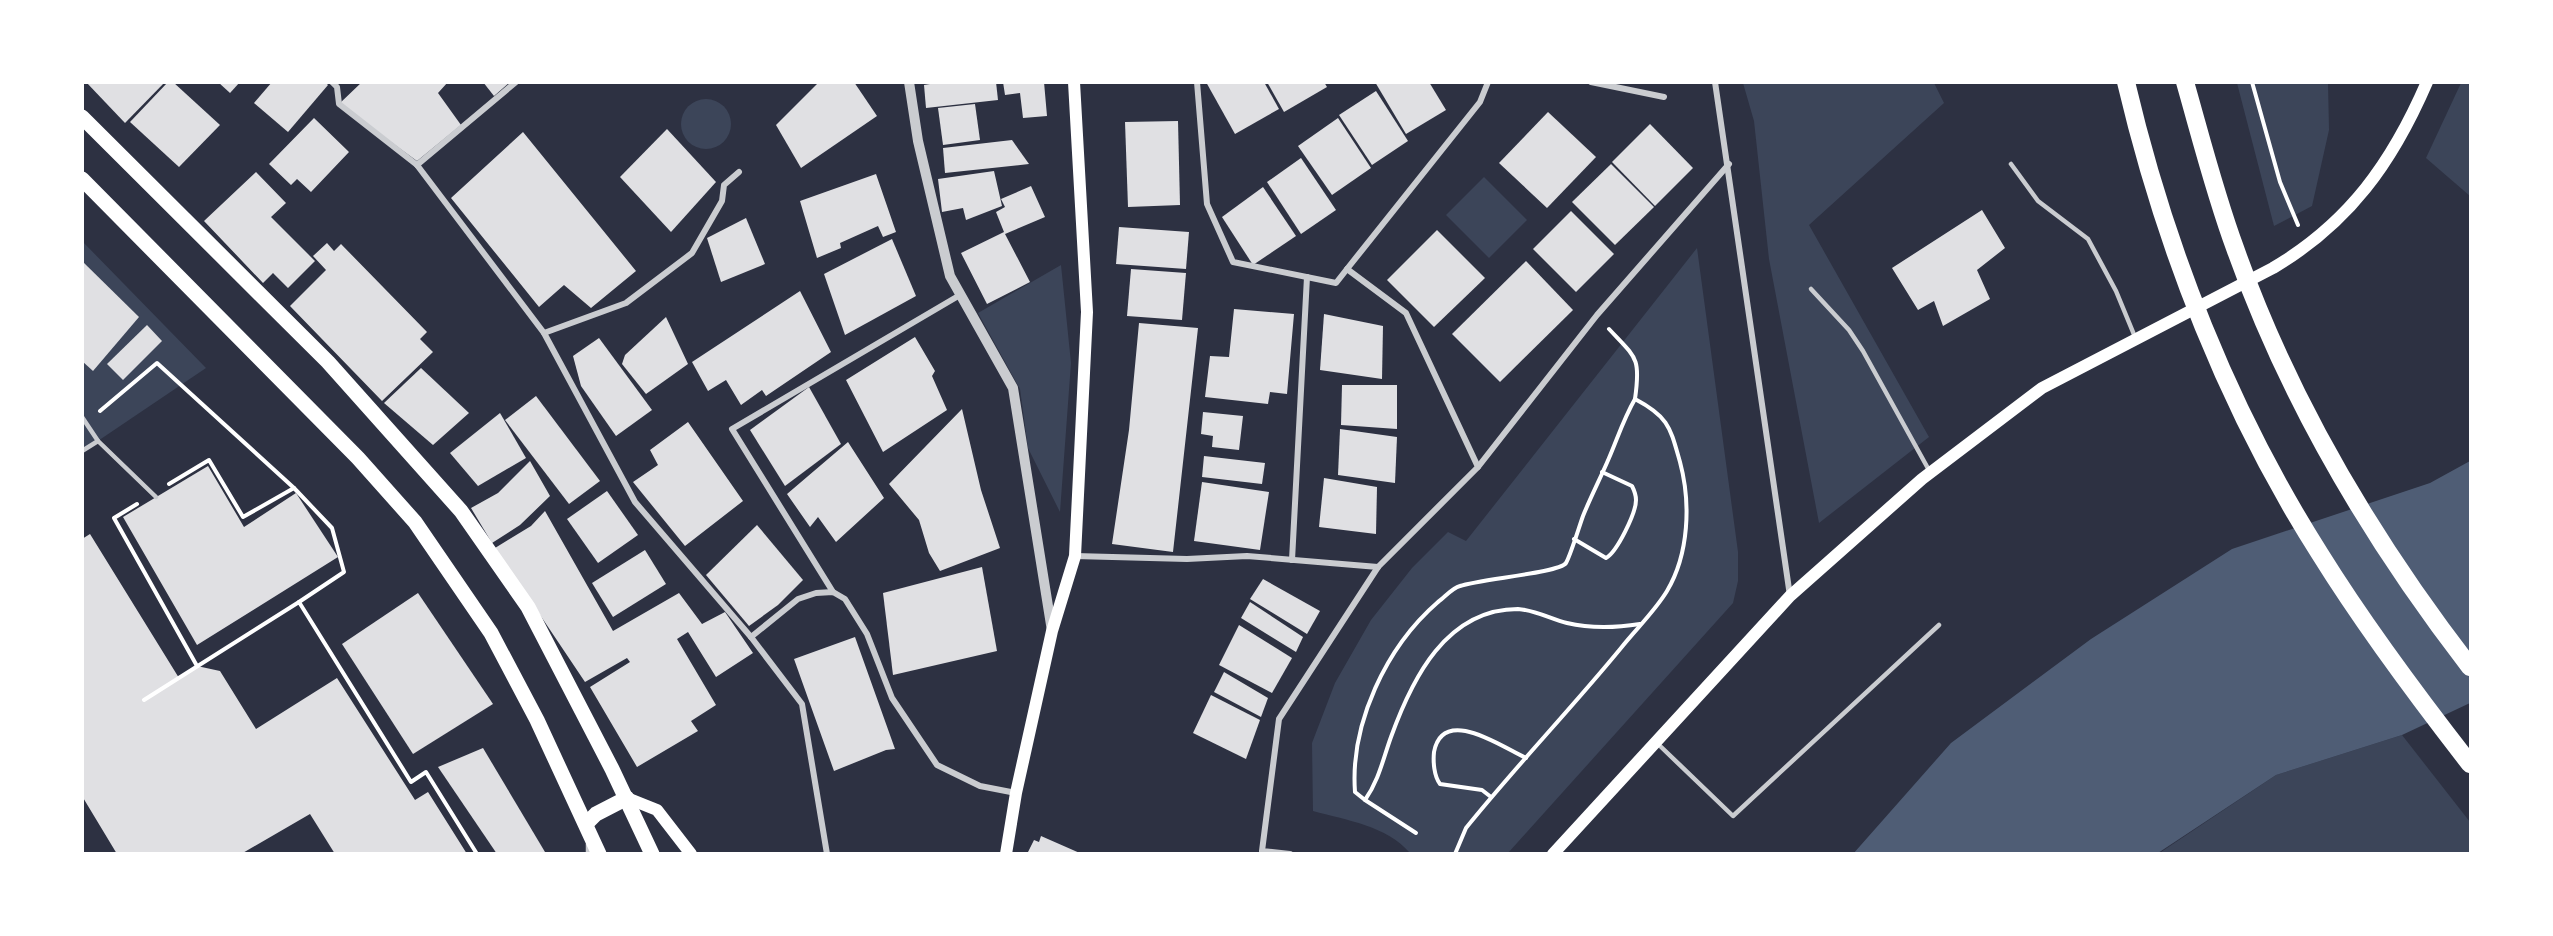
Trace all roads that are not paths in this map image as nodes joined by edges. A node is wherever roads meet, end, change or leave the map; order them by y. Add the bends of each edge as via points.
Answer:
1 (516, 82) edge
2 (1074, 82) edge
3 (1197, 82) edge
4 (1488, 82) edge
5 (1591, 82) edge
6 (1715, 82) edge
7 (2126, 82) edge
8 (2427, 82) edge
9 (909, 83) edge
10 (337, 84) edge
11 (2188, 91) edge
12 (1664, 97) dead end
13 (82, 117) edge
14 (1729, 164) junction
15 (2011, 164) dead end
16 (417, 165) junction
17 (740, 172) dead end
18 (82, 179) edge
19 (1347, 269) junction
20 (1307, 277) junction
21 (1811, 289) dead end
22 (960, 295) junction
23 (544, 333) junction
24 (2136, 340) junction
25 (84, 420) edge
26 (98, 441) junction
27 (82, 451) edge
28 (1478, 467) junction
29 (1930, 473) junction
30 (154, 495) road end
31 (1075, 556) junction
32 (1292, 560) junction
33 (1378, 567) junction
34 (834, 592) junction
35 (1790, 596) junction
36 (1939, 625) dead end
37 (1052, 631) junction
38 (751, 637) junction
39 (2470, 667) edge
40 (1656, 742) junction
41 (2466, 758) edge
42 (1016, 793) junction
43 (627, 798) junction
44 (587, 824) junction
45 (1261, 852) edge
46 (588, 854) edge
47 (599, 854) edge
48 (652, 854) edge
49 (692, 854) edge
50 (827, 854) edge
51 (1006, 854) edge
52 (1290, 854) edge
53 (1553, 854) edge

1 - 16 street
2 - 31 main road via 1087,312
3 - 20 street via 1207,204 1233,262
4 - 19 street via 1480,102
5 - 12 street
6 - 14 street
7 - 41 highway via 2175,254 2248,423 2319,553 2369,629
8 - 24 main road via 2410,121 2377,174 2337,222 2307,248
9 - 22 street via 918,141 950,276
10 - 16 street via 339,104
11 - 39 highway via 2235,250 2288,377 2385,548
13 - 43 main road via 328,362 461,511 528,607
14 - 28 street via 1597,315
14 - 35 street
15 - 24 lane via 2038,201 2088,239
16 - 23 street
17 - 23 street via 724,184 722,201 692,253 626,303
18 - 44 main road via 350,450 415,522 491,633
19 - 20 street via 1336,283
19 - 28 street via 1406,313
20 - 32 street
21 - 29 lane via 1863,351
22 - 34 street via 732,429
22 - 37 street via 1013,388
23 - 38 street via 635,502
24 - 29 main road via 2042,388
25 - 26 lane
26 - 27 lane
26 - 30 lane
28 - 33 street
29 - 35 main road
31 - 32 street via 1247,556
31 - 37 main road
32 - 33 street
33 - 45 street via 1279,719
34 - 38 street via 798,599
34 - 42 street via 845,599 867,634 892,698 937,765 980,786
35 - 40 main road
36 - 40 lane via 1733,816
37 - 42 main road
38 - 50 street via 802,704
40 - 53 main road
42 - 51 main road
43 - 44 main road via 603,809
43 - 48 main road
43 - 49 main road via 657,810
44 - 46 lane
44 - 47 main road
45 - 52 street

